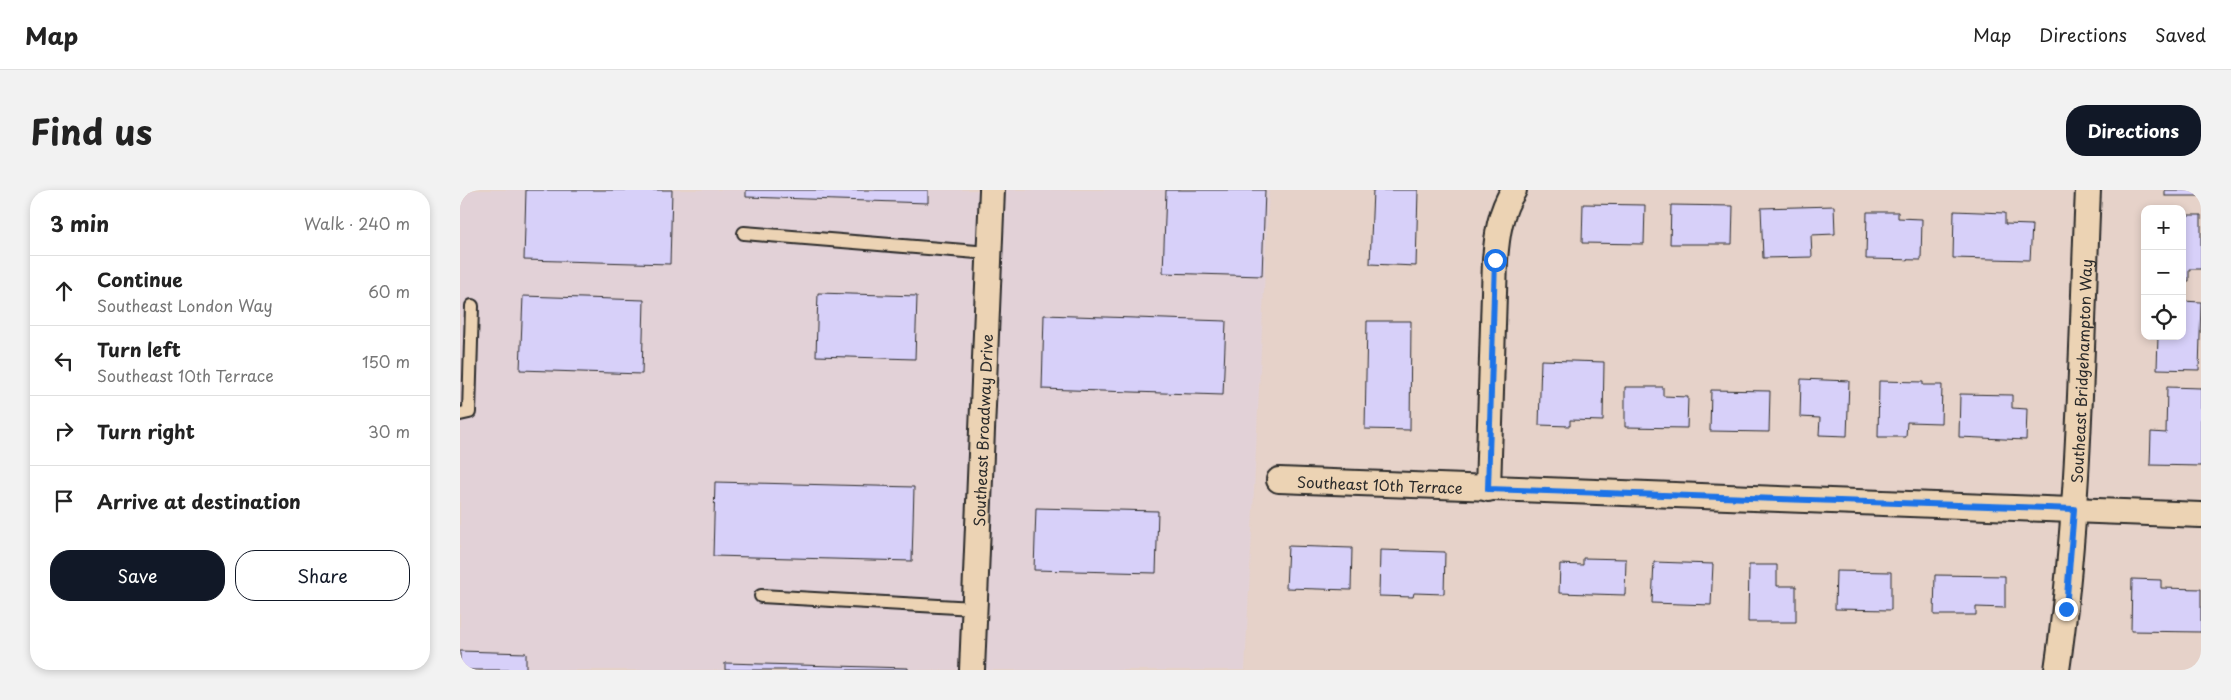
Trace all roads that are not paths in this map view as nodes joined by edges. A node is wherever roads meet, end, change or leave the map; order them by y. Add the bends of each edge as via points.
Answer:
1 (992, 190) edge
2 (1514, 190) edge
3 (2088, 190) edge
4 (744, 233) dead end
5 (989, 253) junction
6 (472, 306) dead end
7 (460, 414) edge
8 (1279, 480) dead end
9 (1488, 489) junction
10 (2074, 509) junction
11 (2201, 515) edge
12 (761, 596) dead end
13 (974, 608) junction
14 (972, 670) edge
15 (2057, 670) edge

1 - 5 street, Southeast Broadway Drive
2 - 9 street via 1498,230 1495,260
3 - 10 street, Southeast Bridgehampton Way
4 - 5 lane
5 - 13 street, Southeast Broadway Drive
6 - 7 lane via 469,412
8 - 9 street, Southeast 10th Terrace
9 - 10 street, Southeast 10th Terrace
10 - 11 street, Southeast 10th Terrace
10 - 15 street, Southeast Bridgehampton Way via 2066,609
12 - 13 lane
13 - 14 street, Southeast Broadway Drive

